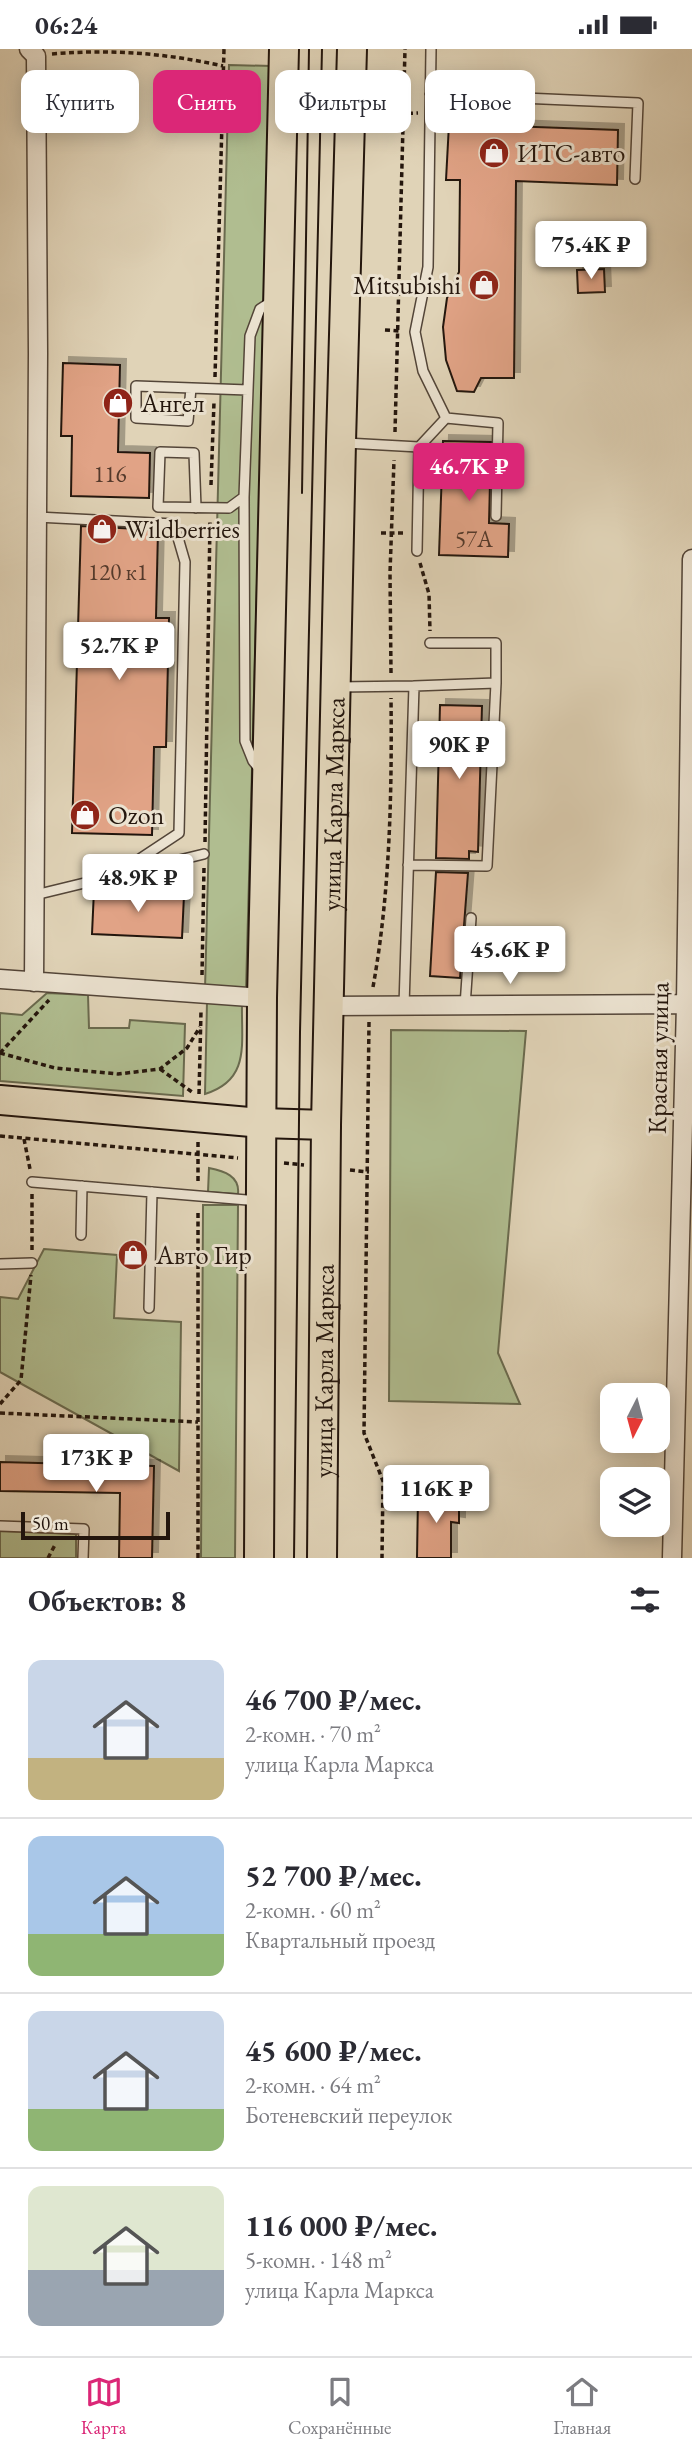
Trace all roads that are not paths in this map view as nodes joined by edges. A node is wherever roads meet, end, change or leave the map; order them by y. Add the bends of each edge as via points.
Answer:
1 (284, 49) edge
2 (352, 49) edge
3 (431, 49) edge
4 (32, 53) edge
5 (431, 70) edge
6 (535, 99) edge
7 (430, 133) edge
8 (635, 179) dead end
9 (278, 297) junction
10 (191, 388) junction
11 (248, 390) junction
12 (446, 418) junction
13 (341, 442) junction
14 (419, 447) junction
15 (244, 497) junction
16 (196, 508) junction
17 (496, 516) dead end
18 (37, 517) junction
19 (416, 551) road end
20 (692, 559) edge
21 (430, 643) road end
22 (496, 683) junction
23 (414, 686) junction
24 (335, 687) junction
25 (267, 777) junction
26 (204, 855) road end
27 (408, 865) junction
28 (114, 876) junction
29 (35, 895) junction
30 (471, 918) dead end
31 (0, 979) edge
32 (34, 982) junction
33 (262, 998) junction
34 (689, 1004) edge
35 (328, 1006) junction
36 (404, 1006) junction
37 (465, 1006) junction
38 (0, 1100) edge
39 (261, 1123) junction
40 (326, 1125) junction
41 (32, 1182) dead end
42 (82, 1186) junction
43 (152, 1192) junction
44 (261, 1201) junction
45 (81, 1235) dead end
46 (32, 1263) dead end
47 (0, 1264) edge
48 (149, 1308) dead end
49 (0, 1526) edge
50 (83, 1558) edge
51 (259, 1558) edge
52 (322, 1558) edge
53 (672, 1558) edge

1 - 9 main road
2 - 13 main road, улица Карла Маркса
3 - 5 lane
4 - 18 street
6 - 8 lane via 638,103
7 - 12 lane via 428,267 415,332 423,371
9 - 11 lane via 260,309 250,336
9 - 25 main road
10 - 10 lane via 136,386 136,418 188,421
10 - 11 lane
11 - 15 lane
12 - 14 lane
12 - 17 lane via 498,423
13 - 14 lane
13 - 24 main road, улица Карла Маркса
14 - 19 lane
15 - 16 lane via 229,508
15 - 25 lane via 245,741 253,761
16 - 16 lane via 158,507 160,452 194,453
18 - 28 lane via 174,524 186,562 178,833
18 - 29 street
20 - 34 street, Красная улица
21 - 22 lane via 496,643
22 - 23 lane
22 - 27 lane via 487,866
23 - 24 lane
23 - 27 lane
24 - 35 main road, улица Карла Маркса
25 - 33 main road
26 - 28 lane
27 - 36 lane
28 - 29 lane
29 - 32 street
30 - 37 lane
31 - 32 street
32 - 33 street
33 - 39 main road
34 - 37 street
34 - 53 street, Красная улица
35 - 36 street
35 - 40 main road, улица Карла Маркса
36 - 37 street
38 - 39 main road
39 - 40 main road
39 - 44 main road
40 - 52 main road, улица Карла Маркса
41 - 42 lane
42 - 43 lane
42 - 45 lane
43 - 44 lane
43 - 48 lane
44 - 51 main road
46 - 47 lane
49 - 50 lane via 84,1529

